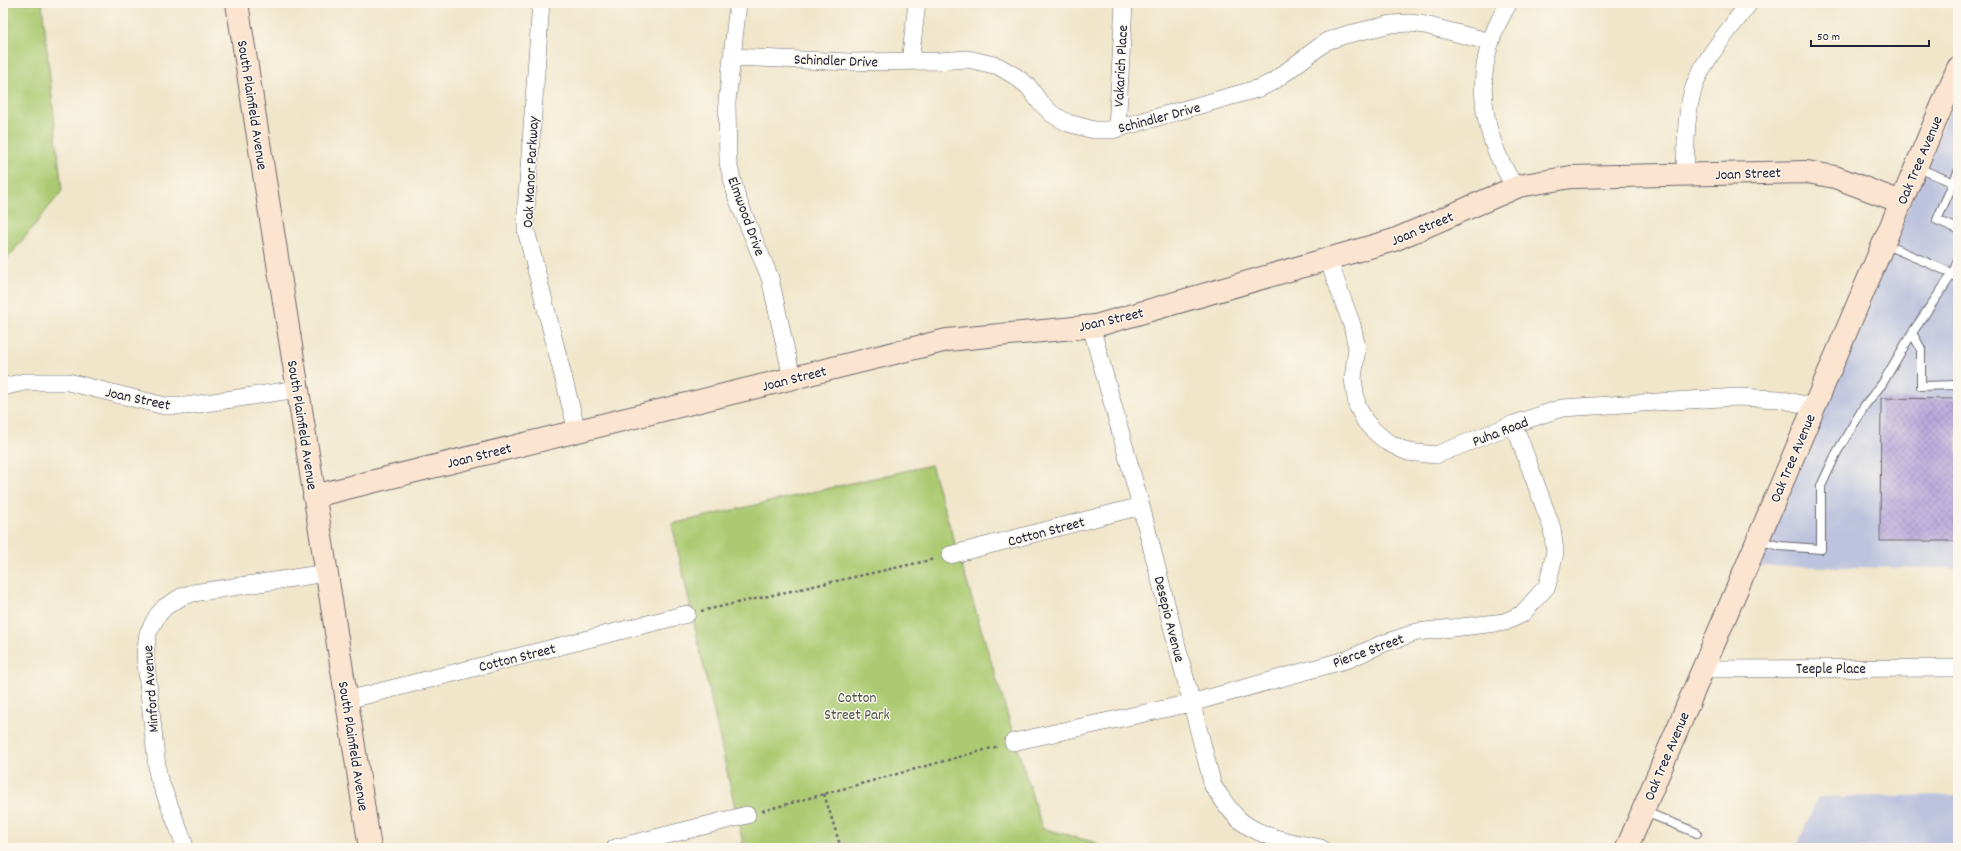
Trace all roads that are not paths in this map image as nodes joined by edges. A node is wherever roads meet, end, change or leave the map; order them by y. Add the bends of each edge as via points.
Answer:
1 (237, 3) edge
2 (541, 3) edge
3 (738, 3) edge
4 (917, 3) edge
5 (1124, 3) edge
6 (1509, 3) edge
7 (1749, 3) edge
8 (1491, 42) junction
9 (732, 56) junction
10 (910, 62) junction
11 (1958, 68) edge
12 (1117, 129) junction
13 (1916, 167) junction
14 (1958, 172) edge
15 (1685, 176) junction
16 (1954, 183) junction
17 (1516, 188) junction
18 (1901, 202) junction
19 (1958, 229) edge
20 (1883, 244) junction
21 (1328, 259) junction
22 (1958, 260) edge
23 (1955, 274) edge
24 (1091, 326) junction
25 (1912, 333) junction
26 (792, 378) junction
27 (1958, 385) edge
28 (3, 387) edge
29 (298, 390) junction
30 (1814, 407) junction
31 (1514, 424) junction
32 (578, 431) junction
33 (314, 496) junction
34 (1141, 506) junction
35 (1757, 540) junction
36 (950, 556) road end
37 (327, 573) junction
38 (687, 614) road end
39 (1958, 668) edge
40 (1703, 669) junction
41 (347, 700) junction
42 (1191, 703) junction
43 (1013, 742) road end
44 (1642, 811) junction
45 (747, 815) road end
46 (1696, 833) dead end
47 (184, 843) dead end
48 (370, 848) edge
49 (615, 848) edge
50 (1321, 848) edge
51 (1627, 848) edge

1 - 29 street, South Plainfield Avenue
2 - 32 street, Oak Manor Parkway via 526,230
3 - 9 street, Elmwood Drive
4 - 10 street
5 - 12 street, Vakarich Place
6 - 8 street
7 - 15 street via 1711,55 1693,89 1689,110
8 - 12 street, Schindler Drive via 1418,24 1391,24 1327,41 1274,81 1260,88
8 - 17 street via 1484,76 1484,110 1498,158
9 - 10 street, Schindler Drive via 849,62
9 - 26 street, Elmwood Drive via 727,102 728,163 737,198 770,278
10 - 12 street, Schindler Drive via 958,59 988,63 1015,76 1028,86 1052,114 1068,123 1094,130
11 - 13 street, Oak Tree Avenue
13 - 16 lane
13 - 18 street, Oak Tree Avenue
14 - 16 lane
15 - 17 street, Joan Street via 1571,177
15 - 18 street, Joan Street via 1807,172 1836,177
16 - 19 lane via 1937,220
17 - 21 street, Joan Street via 1394,240
18 - 20 street, Oak Tree Avenue
20 - 23 lane
20 - 30 street, Oak Tree Avenue
21 - 24 street, Joan Street
21 - 31 street, Puha Road via 1352,325 1357,348 1353,379 1357,405 1364,421 1373,430 1387,442 1408,452 1436,455
22 - 23 lane
23 - 25 lane
24 - 26 street, Joan Street via 947,340
24 - 34 street, Desepio Avenue
25 - 27 lane via 1921,349 1921,386
25 - 35 lane via 1837,452 1821,486 1821,549 1779,546
26 - 32 street, Joan Street
28 - 29 street, Joan Street via 24,382 68,382 166,406 186,406
29 - 33 street, South Plainfield Avenue
30 - 31 street, Puha Road via 1758,397 1695,398 1562,408
30 - 35 street, Oak Tree Avenue
31 - 42 street, Pierce Street via 1552,528 1555,552 1547,586 1522,614 1505,622 1418,632 1349,659
32 - 33 street, Joan Street
33 - 37 street, South Plainfield Avenue
34 - 36 street, Cotton Street
34 - 42 street, Desepio Avenue
35 - 40 street, Oak Tree Avenue
37 - 41 street, South Plainfield Avenue
37 - 47 street, Minford Avenue via 193,593 165,607 157,616 148,633 145,655 158,776
38 - 41 street, Cotton Street
39 - 40 street, Teeple Place
40 - 44 street, Oak Tree Avenue
41 - 48 street, South Plainfield Avenue
42 - 43 street, Pierce Street
42 - 50 street, Desepio Avenue via 1213,786 1227,806 1242,822 1264,835
44 - 46 lane
44 - 51 street, Oak Tree Avenue
45 - 49 street

